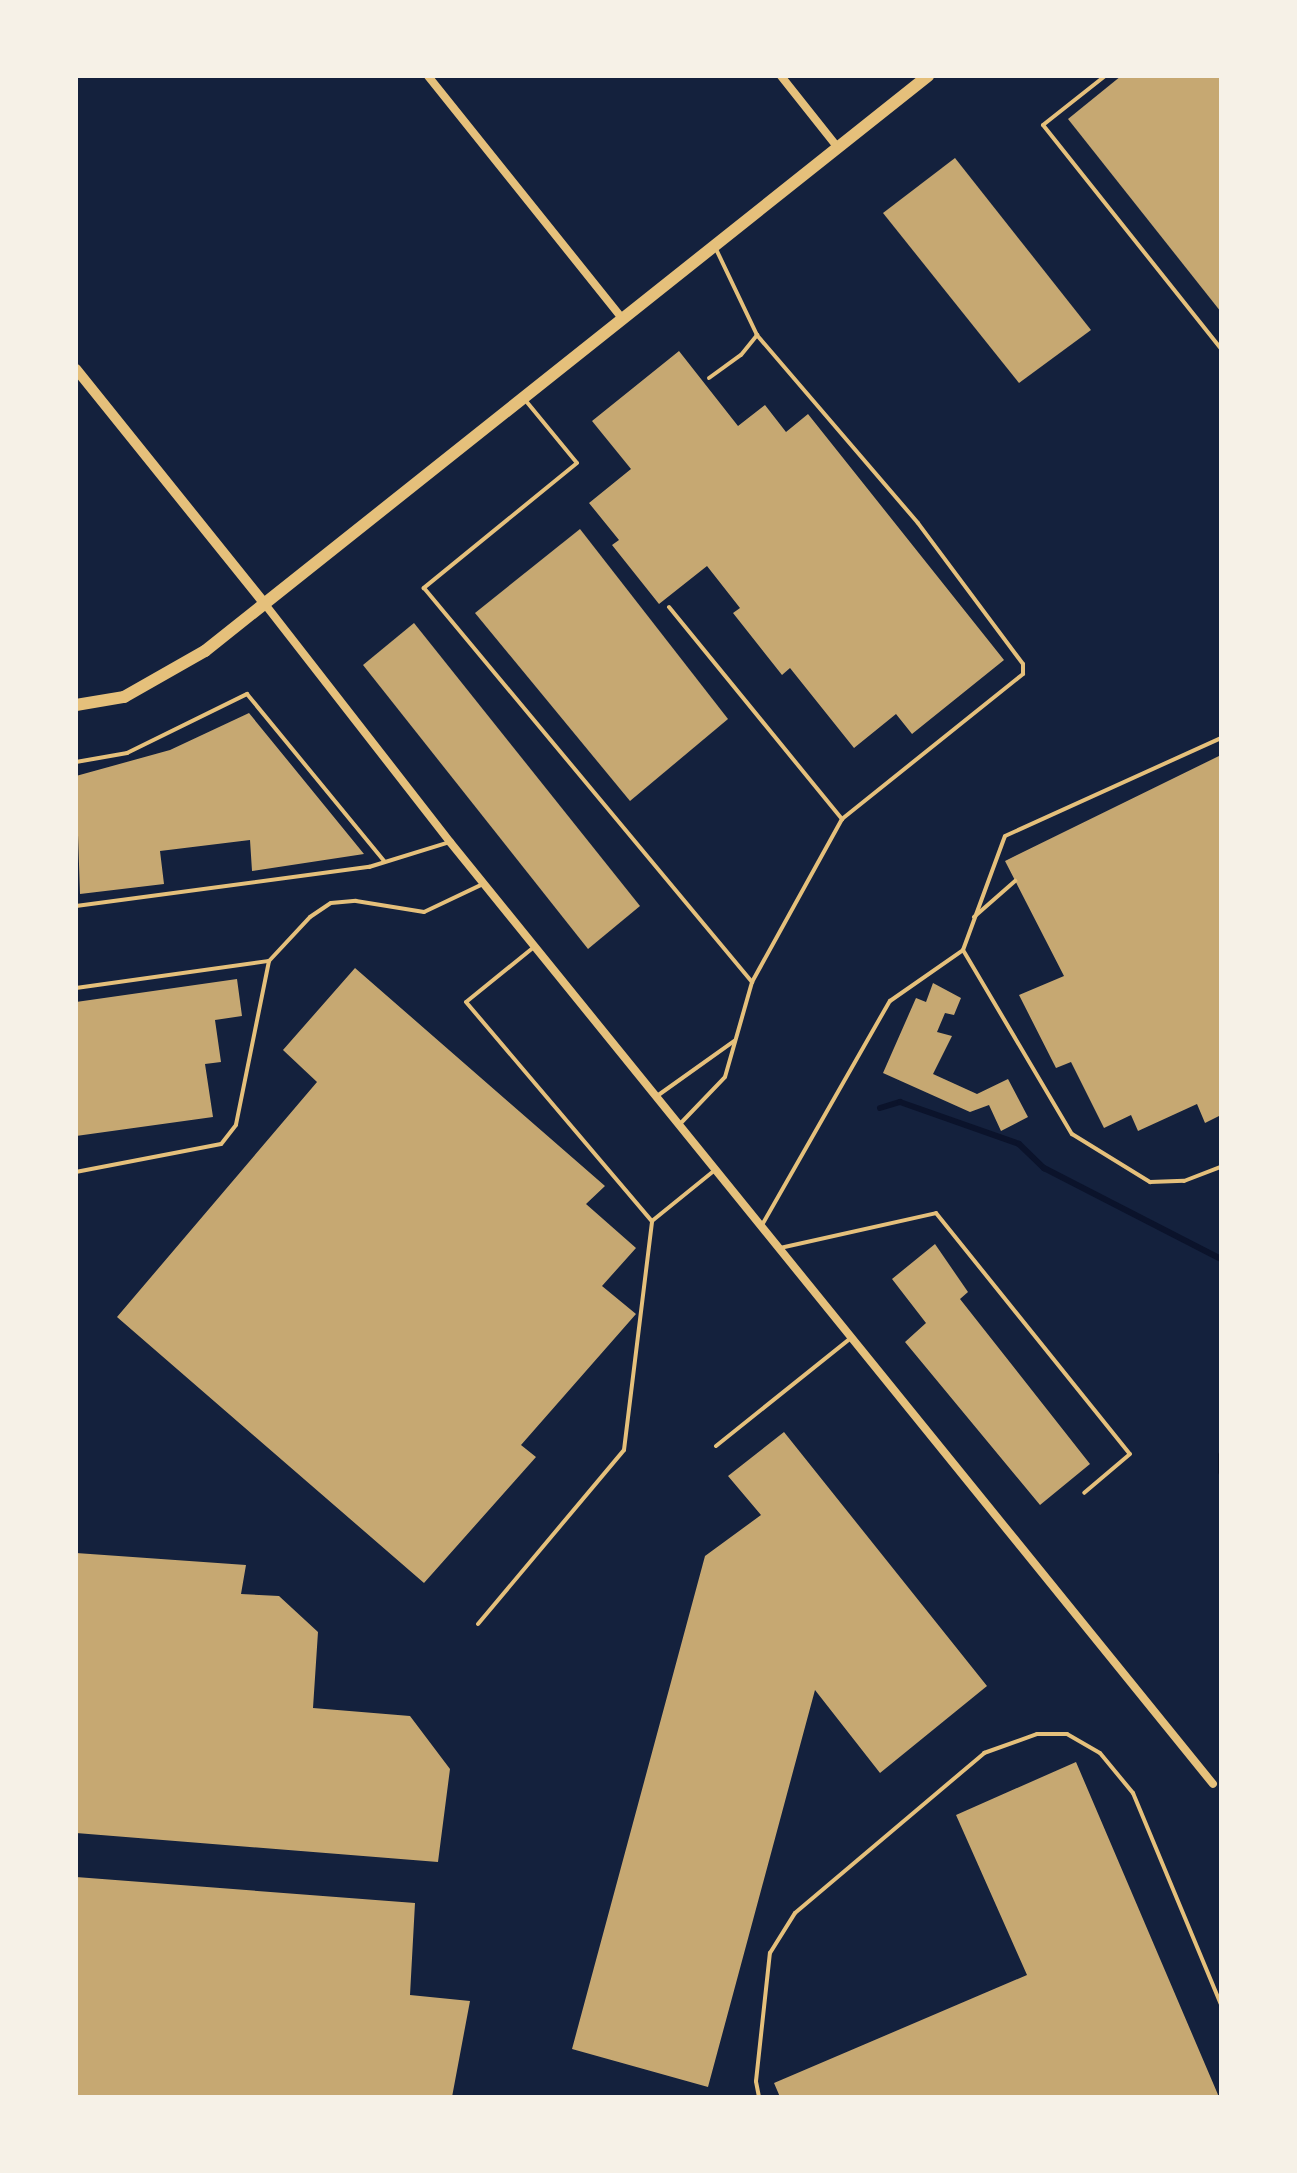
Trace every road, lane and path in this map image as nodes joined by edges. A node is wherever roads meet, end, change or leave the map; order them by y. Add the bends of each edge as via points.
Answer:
1 (428, 76) edge
2 (781, 76) edge
3 (928, 76) edge
4 (1105, 76) edge
5 (838, 148) junction
6 (714, 245) junction
7 (622, 318) junction
8 (757, 335) junction
9 (1221, 349) edge
10 (76, 369) edge
11 (709, 378) dead end
12 (523, 397) junction
13 (264, 603) junction
14 (669, 607) dead end
15 (76, 705) edge
16 (1221, 738) edge
17 (76, 762) edge
18 (842, 819) junction
19 (450, 842) junction
20 (385, 862) junction
21 (1015, 881) dead end
22 (483, 883) junction
23 (76, 906) edge
24 (972, 918) junction
25 (534, 947) junction
26 (963, 950) junction
27 (269, 961) junction
28 (752, 982) junction
29 (76, 988) edge
30 (736, 1039) junction
31 (656, 1097) junction
32 (679, 1125) junction
33 (1221, 1167) edge
34 (715, 1170) junction
35 (76, 1172) edge
36 (652, 1221) junction
37 (760, 1227) junction
38 (778, 1248) junction
39 (851, 1338) junction
40 (716, 1446) dead end
41 (1084, 1493) dead end
42 (478, 1624) dead end
43 (1213, 1784) dead end
44 (1221, 2004) edge
45 (759, 2097) edge

1 - 7 street
2 - 5 street
3 - 5 main road
4 - 9 lane via 1043,125
5 - 6 main road
6 - 7 main road
6 - 8 lane
7 - 12 main road
8 - 11 lane via 741,355
8 - 18 lane via 918,523 1023,664 1023,674
10 - 13 street
12 - 13 main road
12 - 28 lane via 577,463 424,588
13 - 15 main road via 205,651 124,697
13 - 19 street
14 - 18 lane
16 - 24 lane via 1005,836
17 - 20 lane via 127,753 247,694
18 - 28 lane
19 - 20 lane
19 - 22 street
20 - 23 lane
21 - 24 lane
22 - 25 street
22 - 27 lane via 448,905 424,912 356,901 331,903 310,917
24 - 26 lane
25 - 31 street
25 - 36 lane via 466,1002
26 - 33 lane via 1072,1134 1150,1182 1184,1181
26 - 37 lane via 890,1001
27 - 29 lane
27 - 35 lane via 236,1125 221,1144
28 - 30 lane
30 - 31 lane
30 - 32 lane via 725,1077
31 - 32 street
32 - 34 street
34 - 36 lane
34 - 37 street
36 - 42 lane via 624,1450
37 - 38 street
38 - 39 street
38 - 41 lane via 936,1213 1130,1454
39 - 40 lane
39 - 43 street
44 - 45 lane via 1133,1793 1100,1753 1067,1734 1037,1734 984,1753 795,1913 770,1953 756,2081

